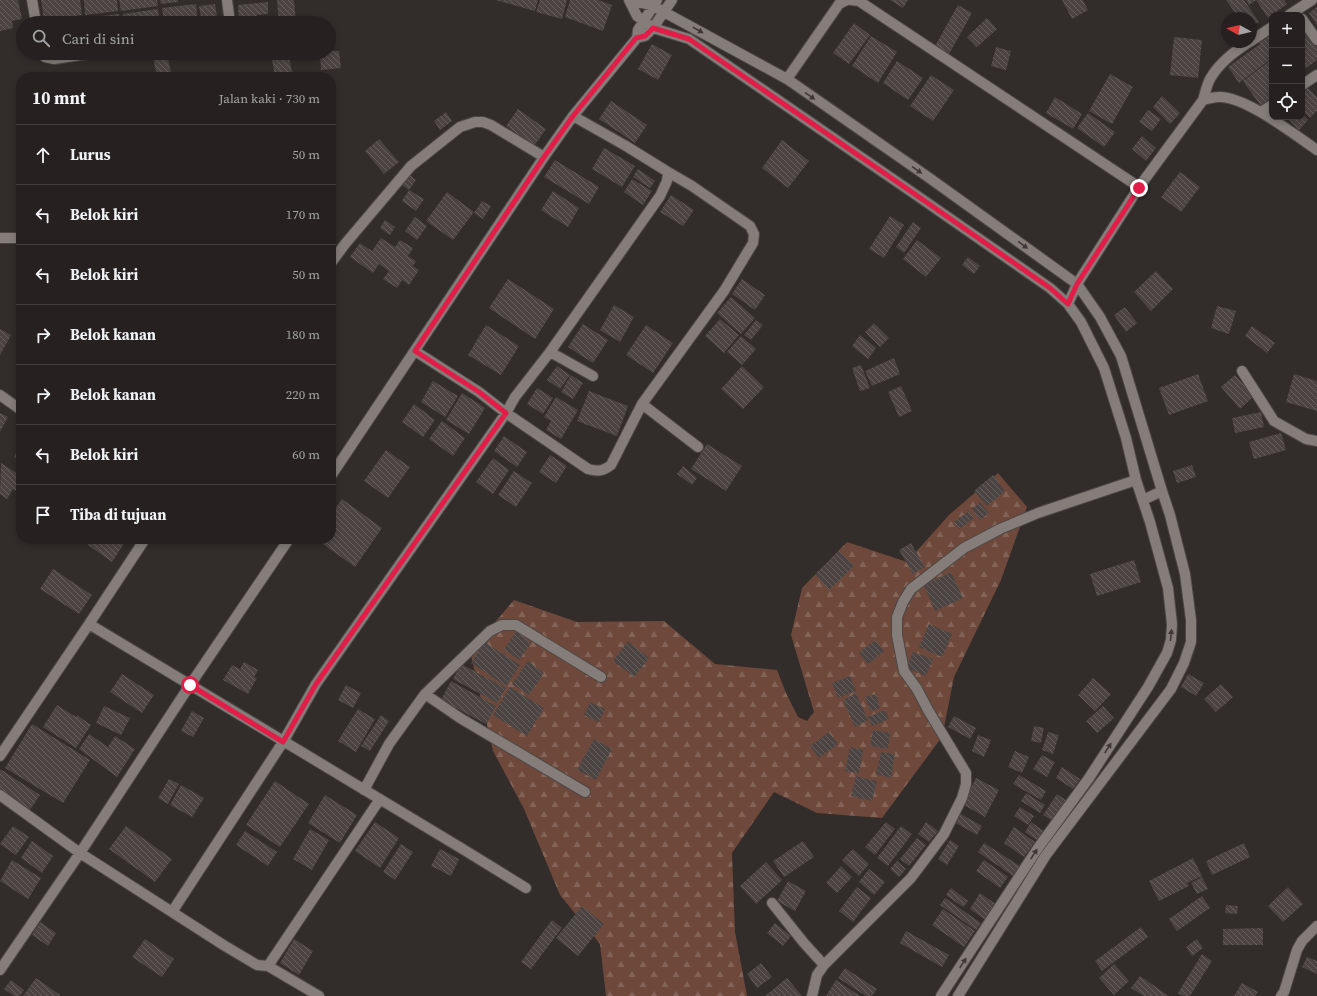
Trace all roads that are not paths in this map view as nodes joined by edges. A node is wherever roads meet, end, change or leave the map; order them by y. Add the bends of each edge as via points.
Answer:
1 (32, 0) edge
2 (227, 0) edge
3 (630, 0) edge
4 (672, 0) edge
5 (847, 0) edge
6 (851, 0) edge
7 (1312, 0) edge
8 (655, 3) edge
9 (664, 12) junction
10 (1300, 12) edge
11 (35, 16) edge
12 (229, 16) edge
13 (644, 21) junction
14 (1305, 25) edge
15 (653, 28) junction
16 (1269, 29) edge
17 (1257, 37) edge
18 (636, 38) junction
19 (1317, 40) edge
20 (1240, 48) edge
21 (1317, 75) edge
22 (787, 80) junction
23 (1304, 84) edge
24 (1203, 100) junction
25 (1269, 107) edge
26 (1261, 112) junction
27 (573, 116) junction
28 (1317, 150) edge
29 (544, 157) junction
30 (668, 172) junction
31 (1139, 188) junction
32 (0, 238) edge
33 (16, 238) edge
34 (336, 256) edge
35 (1077, 284) junction
36 (1068, 304) junction
37 (415, 351) junction
38 (550, 352) junction
39 (1242, 371) dead end
40 (594, 376) dead end
41 (0, 395) edge
42 (642, 404) junction
43 (16, 406) edge
44 (506, 413) junction
45 (1317, 441) edge
46 (698, 447) dead end
47 (336, 469) edge
48 (1136, 480) junction
49 (1162, 491) junction
50 (1143, 500) junction
51 (142, 544) edge
52 (286, 544) edge
53 (89, 624) junction
54 (601, 678) dead end
55 (190, 685) junction
56 (425, 694) junction
57 (283, 742) junction
58 (0, 756) edge
59 (364, 790) junction
60 (585, 792) dead end
61 (0, 795) edge
62 (380, 799) junction
63 (80, 853) junction
64 (526, 888) dead end
65 (772, 903) dead end
66 (172, 912) junction
67 (1317, 926) edge
68 (824, 965) junction
69 (268, 966) junction
70 (0, 970) edge
71 (319, 996) edge
72 (812, 996) edge
73 (941, 996) edge
74 (958, 996) edge
75 (1281, 996) edge

1 - 11 street
2 - 12 street
3 - 8 street
3 - 13 street via 637,16
4 - 9 street
5 - 22 street via 839,4
6 - 31 street via 859,1
7 - 10 street
8 - 9 street
8 - 13 street
9 - 15 street
9 -> 22 street
13 - 15 street
13 - 18 street
14 - 19 street
15 - 18 street via 645,36
15 - 36 street via 689,39 1050,288
16 - 17 street
18 - 27 street
20 - 24 street via 1216,69 1209,80
21 - 23 street
22 -> 35 street
24 - 26 street via 1218,96 1232,98
24 - 31 street
25 - 26 street
26 - 28 street
27 - 29 street
27 - 30 street
29 - 34 street via 491,124 475,122 460,127 411,166
29 - 37 street
30 - 38 street via 660,196
30 - 42 street via 750,226 754,234 753,243 724,291
31 - 35 street
32 - 33 street
35 - 36 street
35 - 49 street via 1100,317 1121,356
36 - 48 street via 1081,322 1104,368
37 - 44 street via 479,392
37 - 47 street
38 - 40 street
38 - 44 street
39 - 45 street via 1274,422 1306,439
41 - 43 street
42 - 44 street via 611,465 597,471 588,469
42 - 46 street
44 - 57 street via 316,684
48 - 50 street
48 - 68 street via 1038,513 1000,529 964,548 911,589 897,617 897,635 904,671 960,762 966,773 966,784 944,834 911,878
49 - 50 street
49 - 74 street via 1185,574 1191,620 1191,642 1184,664 1156,711 1046,855
73 -> 50 street via 1038,848 1089,778 1167,653 1172,624 1168,588
51 - 53 street
52 - 55 street
53 - 55 street
53 - 58 street
54 - 56 street via 516,625 509,624 490,631
55 - 57 street
55 - 63 street
56 - 59 street via 390,744
56 - 60 street via 460,718
57 - 59 street
57 - 66 street
59 - 62 street
61 - 63 street
62 - 64 street
62 - 69 street
63 - 66 street
63 - 70 street
65 - 68 street
66 - 69 street via 257,965
67 - 75 street via 1297,950
68 - 72 street via 817,974
69 - 71 street

